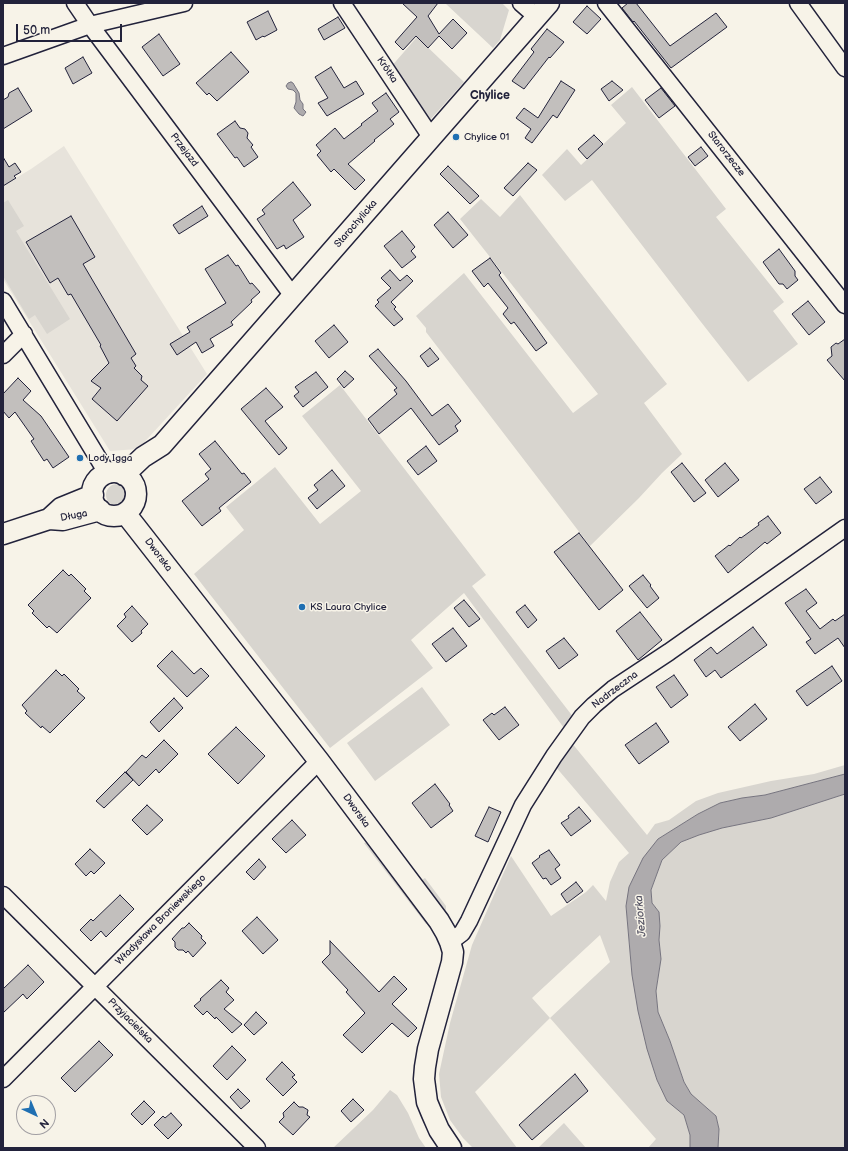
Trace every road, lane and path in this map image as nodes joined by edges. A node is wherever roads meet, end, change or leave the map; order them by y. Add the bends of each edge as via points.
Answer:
1 (75, 3) edge
2 (184, 3) edge
3 (342, 3) edge
4 (521, 3) edge
5 (606, 3) edge
6 (798, 3) edge
7 (543, 10) edge
8 (90, 25) junction
9 (3, 56) edge
10 (845, 68) edge
11 (431, 137) junction
12 (294, 296) junction
13 (3, 302) edge
14 (845, 305) edge
15 (24, 334) junction
16 (3, 355) edge
17 (122, 479) junction
18 (96, 503) junction
19 (125, 513) junction
20 (845, 528) edge
21 (3, 534) edge
22 (320, 761) junction
23 (3, 895) edge
24 (450, 942) junction
25 (95, 987) junction
26 (3, 1080) edge
27 (257, 1148) edge
28 (451, 1148) edge

1 - 8 street, Przejazd
2 - 8 street
3 - 11 street, Krótka
4 - 7 street
5 - 14 street, Starorzecze
6 - 10 street
7 - 11 street, Starochylicka
8 - 9 street
8 - 12 street, Przejazd
11 - 12 street, Starochylicka
12 - 17 street, Starochylicka via 162,445 158,456
13 - 15 street
15 - 16 street
15 - 17 street
17 - 18 street via 97,480 94,486
17 - 19 street via 136,495 135,502
18 - 19 street via 105,514 119,516
18 - 21 street, Długa via 63,520 49,518
19 - 22 street, Dworska
20 - 24 street, Nadrzeczna via 676,648 612,689 582,717 523,805 469,921 462,933
22 - 24 street, Dworska via 440,923
22 - 25 street, Władysława Broniewskiego
23 - 25 street, Przyjacielska
24 - 28 street, Dworska via 452,962 428,1049 424,1079 427,1102 439,1130
25 - 26 street, Władysława Broniewskiego
25 - 27 street, Przyjacielska

